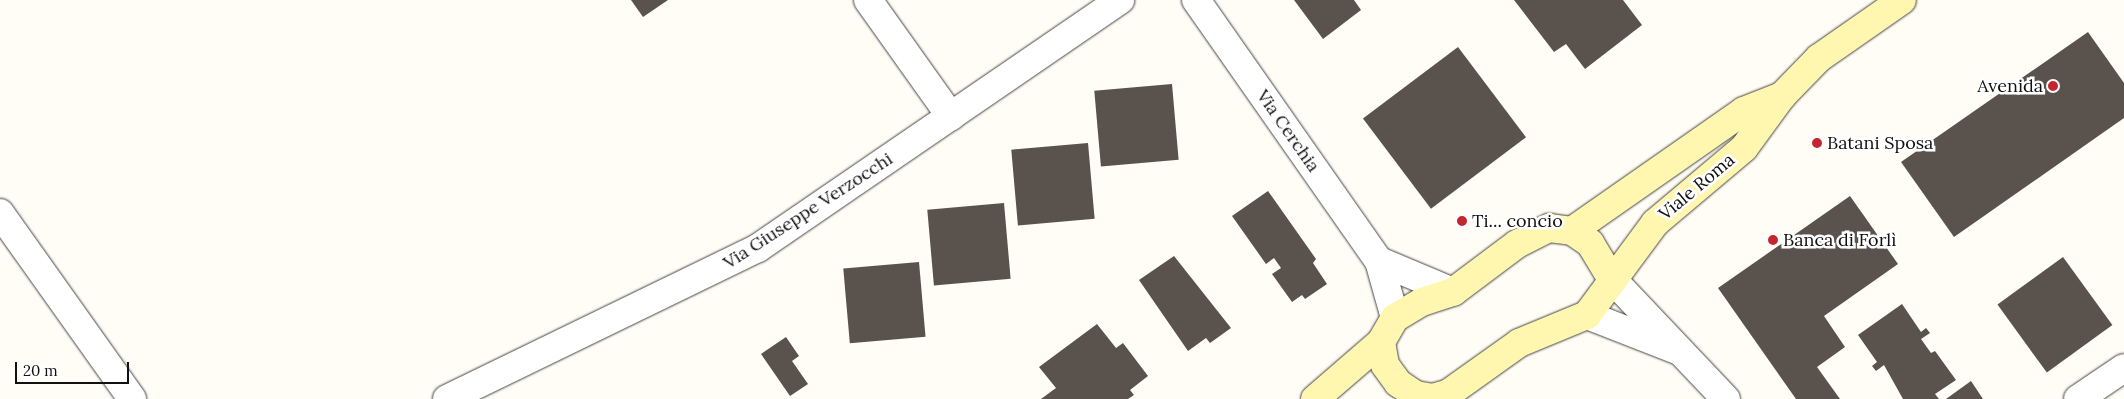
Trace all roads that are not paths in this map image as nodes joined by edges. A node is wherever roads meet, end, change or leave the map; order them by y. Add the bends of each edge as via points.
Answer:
1 (868, 0) edge
2 (1120, 0) edge
3 (1196, 0) edge
4 (1902, 0) edge
5 (1782, 96) junction
6 (951, 117) junction
7 (0, 213) edge
8 (1572, 231) junction
9 (1379, 262) junction
10 (1611, 278) junction
11 (1453, 292) junction
12 (1586, 315) junction
13 (1395, 318) junction
14 (1381, 342) junction
15 (1686, 353) junction
16 (2124, 368) edge
17 (1412, 397) edge
18 (132, 399) edge
19 (447, 399) edge
20 (1315, 399) edge
21 (1726, 399) edge
22 (2078, 399) edge

1 - 6 street
2 - 6 street, Via Giuseppe Verzocchi
3 - 9 street, Via Cerchia
4 - 5 main road, Viale Roma via 1819,58
5 - 8 main road, Viale Roma via 1744,111
5 - 10 main road, Viale Roma via 1744,148 1654,223
6 - 19 street, Via Giuseppe Verzocchi via 758,248
7 - 18 street
8 - 10 main road via 1590,243
8 - 11 main road via 1549,228 1517,244
9 - 11 street
9 - 13 street, Via Cerchia
10 - 12 main road, Viale Roma
10 - 15 street
11 - 13 main road via 1422,302
12 - 15 street
12 - 17 main road via 1519,343 1449,393 1433,398
13 - 14 main road
14 - 17 main road via 1386,365 1398,384
14 - 20 main road
15 - 21 street
16 - 22 street

